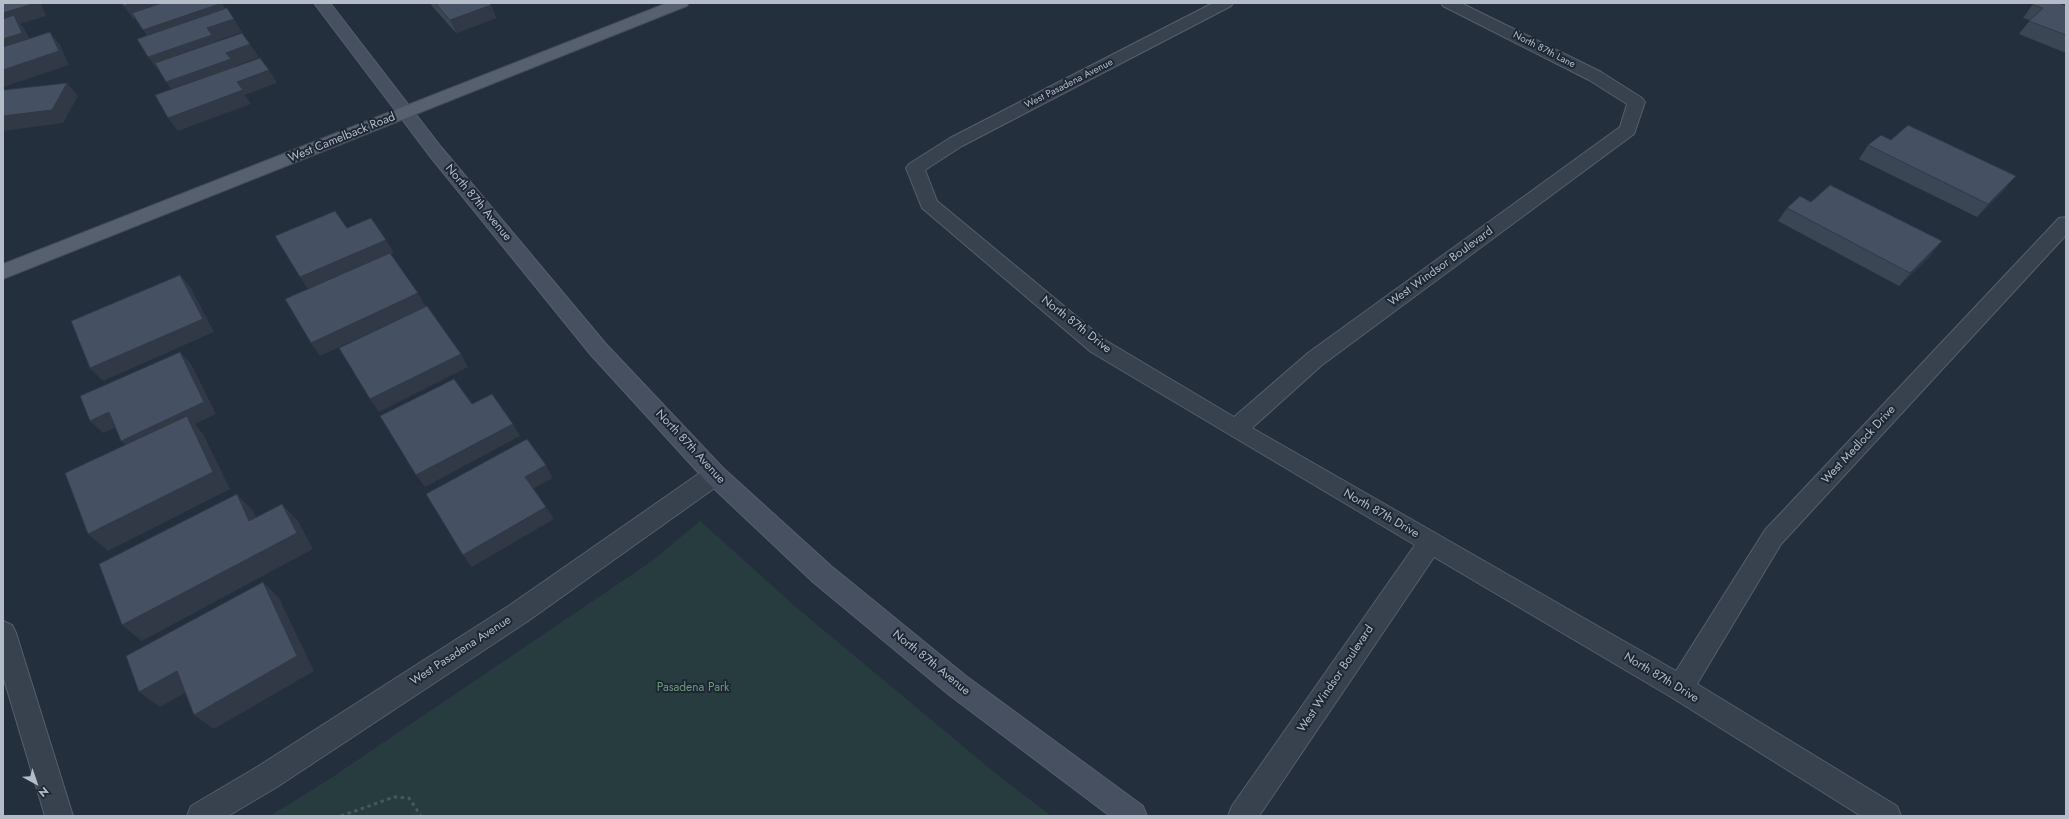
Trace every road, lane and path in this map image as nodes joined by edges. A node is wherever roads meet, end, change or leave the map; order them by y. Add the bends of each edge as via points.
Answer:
1 (322, 3) edge
2 (681, 3) edge
3 (1225, 3) edge
4 (1449, 3) edge
5 (1636, 102) joint
6 (406, 113) junction
7 (915, 168) joint
8 (2066, 223) edge
9 (3, 272) edge
10 (1236, 429) junction
11 (715, 475) junction
12 (1430, 542) junction
13 (3, 633) edge
14 (1680, 688) junction
15 (59, 816) edge
16 (201, 816) edge
17 (341, 816) edge
18 (421, 816) edge
19 (1134, 816) edge
20 (1242, 816) edge
21 (1887, 816) edge

1 - 6 street, North 87th Avenue
2 - 6 main road, West Camelback Road
3 - 7 street, West Pasadena Avenue via 956,142
4 - 5 street, North 87th Lane via 1595,76
5 - 10 street, West Windsor Boulevard via 1628,130 1315,359
6 - 9 main road, West Camelback Road
6 - 11 street, North 87th Avenue via 434,151 598,349
7 - 10 street, North 87th Drive via 929,204 1098,346
8 - 14 street, West Medlock Drive via 1773,537
10 - 12 street, North 87th Drive
11 - 16 street, West Pasadena Avenue via 513,617 267,777
11 - 19 street, North 87th Avenue via 822,574 957,685
12 - 14 street, North 87th Drive
12 - 20 street, West Windsor Boulevard
13 - 15 street
14 - 21 street, North 87th Drive
17 - 18 path via 394,797 409,798

